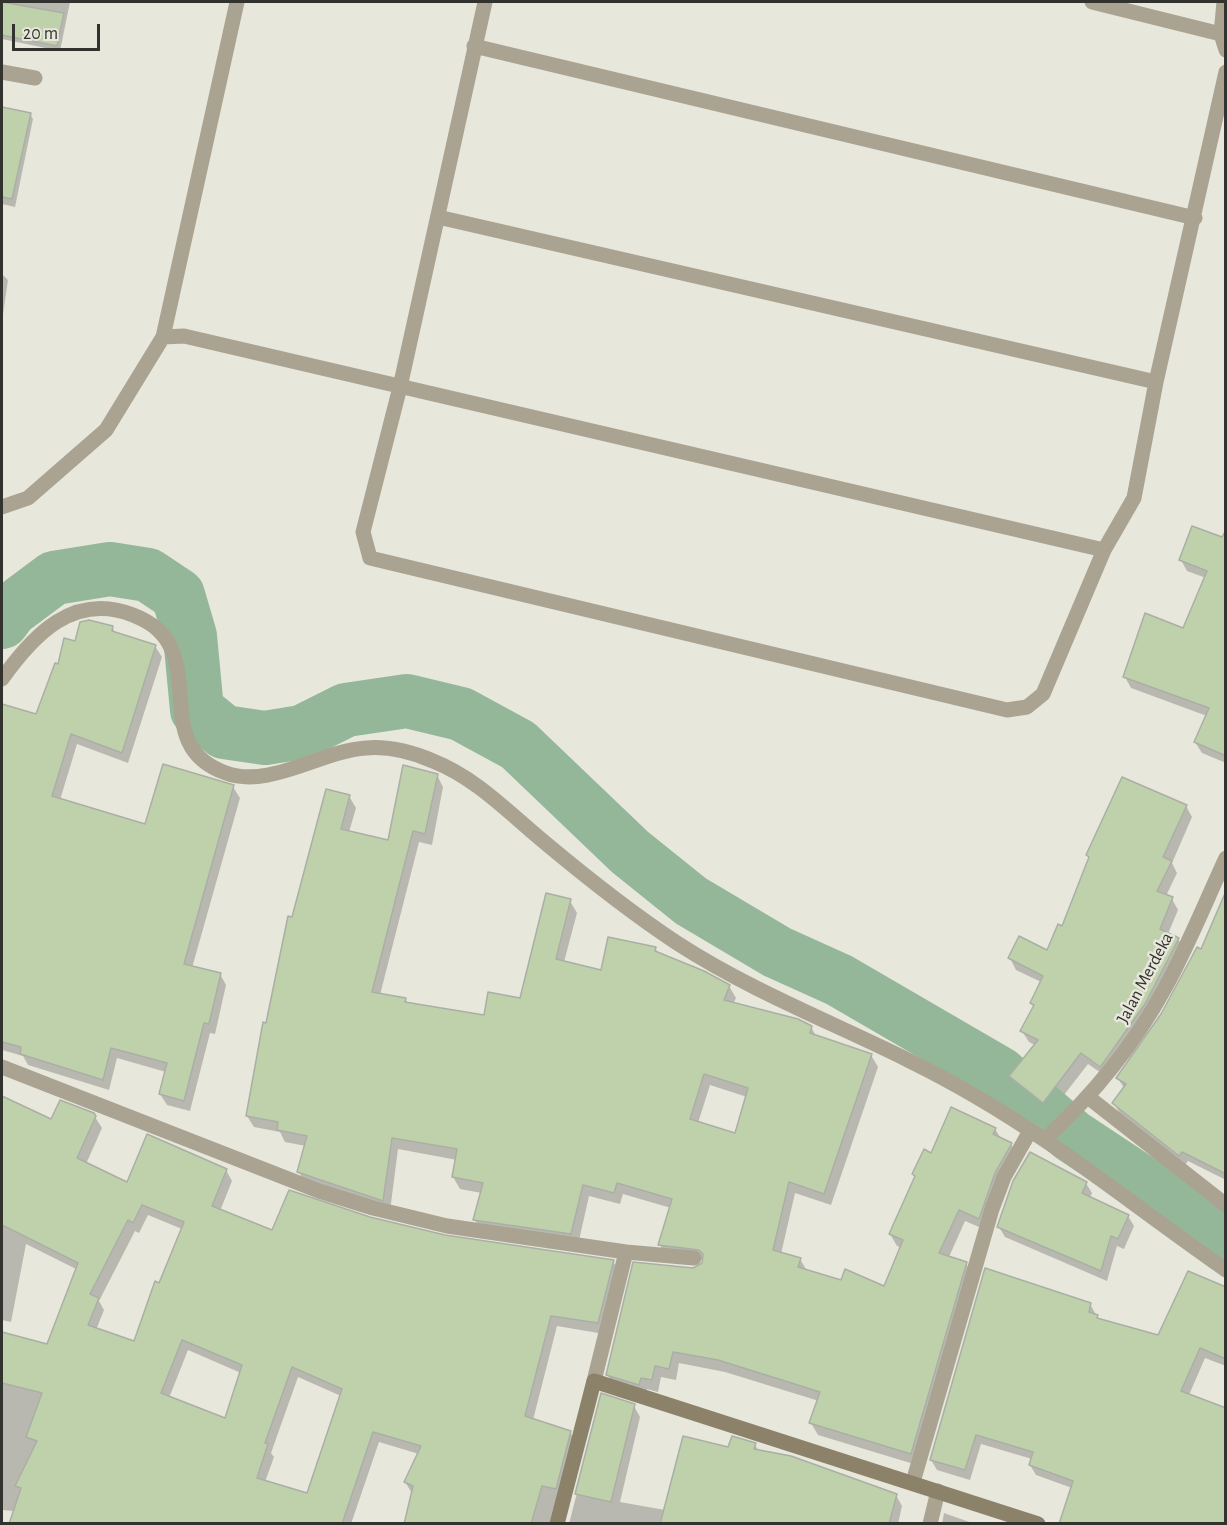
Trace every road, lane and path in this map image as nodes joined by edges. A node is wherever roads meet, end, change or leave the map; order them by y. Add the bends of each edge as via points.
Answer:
1 (237, 2) edge
2 (484, 2) edge
3 (1092, 2) edge
4 (1224, 2) edge
5 (1221, 34) junction
6 (474, 46) junction
7 (1226, 50) edge
8 (2, 72) edge
9 (1226, 72) edge
10 (36, 78) dead end
11 (438, 217) junction
12 (1195, 218) junction
13 (163, 337) junction
14 (1156, 382) junction
15 (400, 387) junction
16 (2, 507) edge
17 (1104, 550) junction
18 (2, 679) edge
19 (1226, 858) edge
20 (2, 1067) edge
21 (1084, 1101) junction
22 (1030, 1131) junction
23 (1050, 1136) junction
24 (1226, 1204) edge
25 (626, 1252) junction
26 (694, 1258) dead end
27 (1226, 1270) edge
28 (594, 1382) junction
29 (913, 1482) junction
30 (938, 1491) junction
31 (557, 1524) edge
32 (930, 1524) edge
33 (1038, 1524) edge

1 - 13 street
2 - 6 street
3 - 5 street
4 - 5 street
5 - 7 street
6 - 11 street
6 - 12 street
8 - 10 street
9 - 12 street
11 - 14 street
11 - 15 street
12 - 14 street
13 - 15 street via 184,336
13 - 16 street via 106,430 28,498
14 - 17 street via 1134,498
15 - 17 street
15 - 17 street via 363,532 370,558 1007,710 1027,706 1043,694
18 - 22 street via 54,622 75,611 109,608 154,624 170,645 187,740 200,758 227,774 263,777 336,753 366,748 401,750 434,761 464,776 632,911 685,948 763,992 973,1095
19 - 21 street, Jalan Merdeka via 1166,987 1138,1033
20 - 25 street via 319,1191 373,1208 447,1226
21 - 23 street, Jalan Merdeka
21 - 24 street
22 - 23 street
22 - 29 street via 1004,1177 989,1219
23 - 27 street
25 - 26 street
25 - 28 street
28 - 29 street
28 - 31 street
29 - 30 street
30 - 32 street
30 - 33 street

